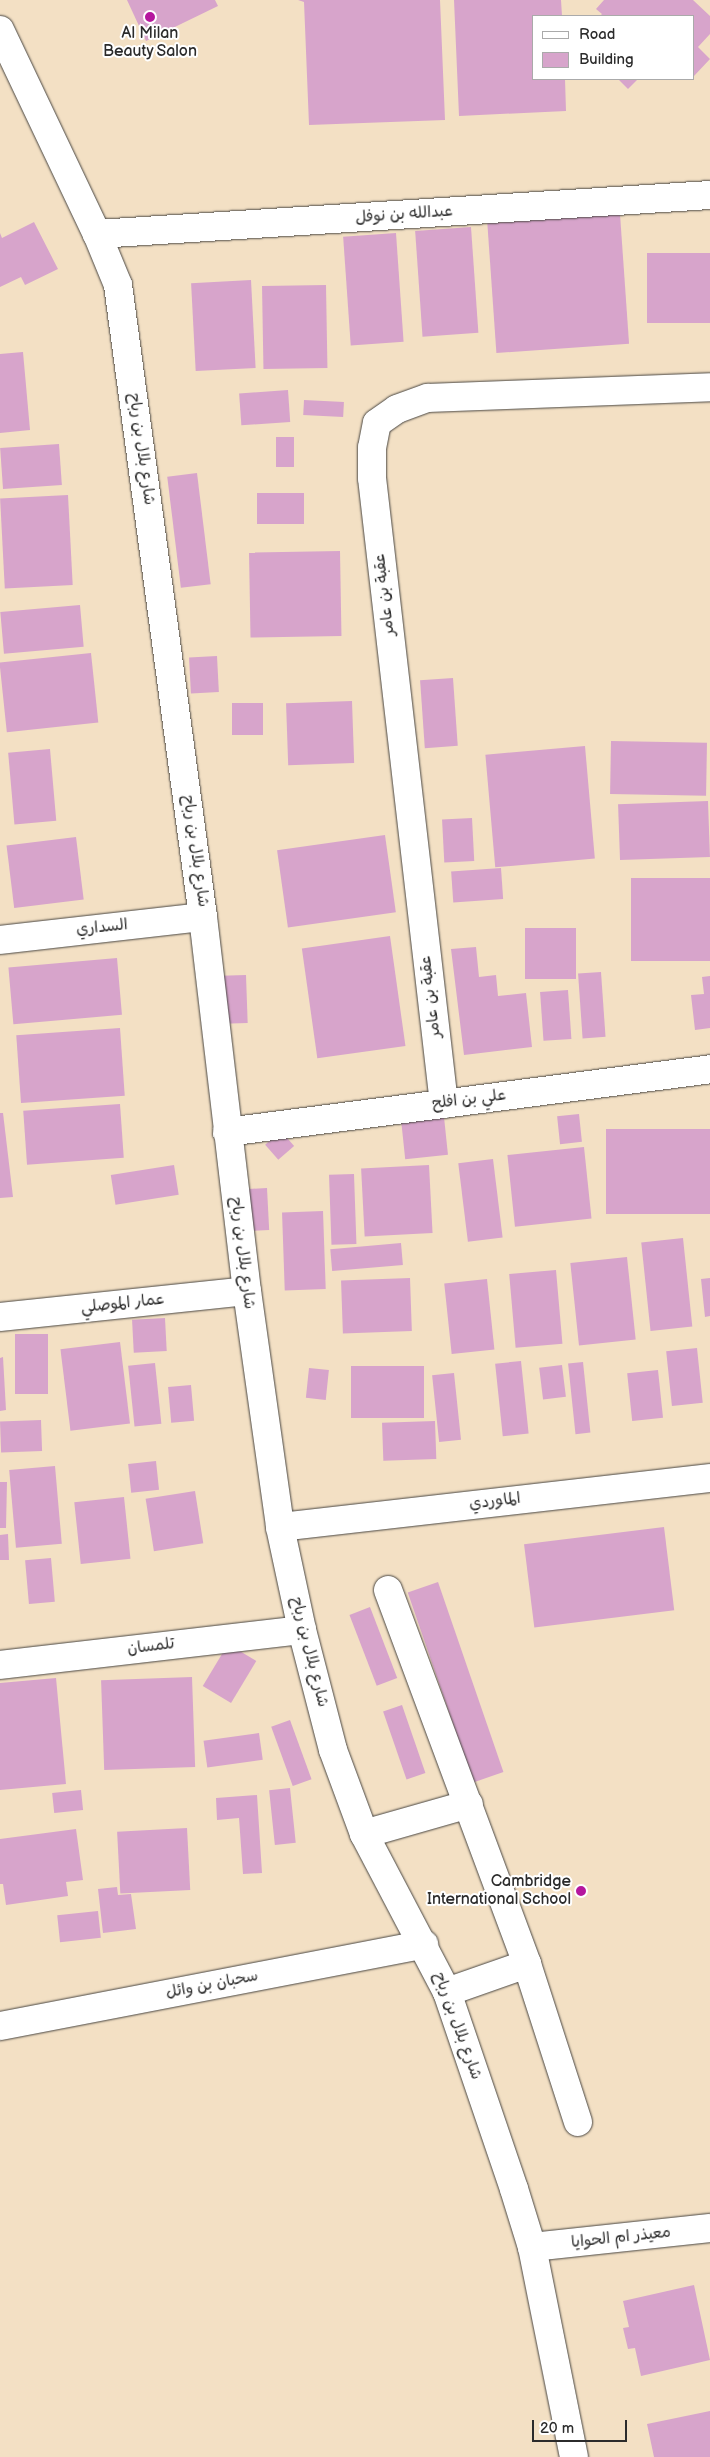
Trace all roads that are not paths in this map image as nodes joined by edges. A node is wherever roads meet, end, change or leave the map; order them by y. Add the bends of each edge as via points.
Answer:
1 (0, 30) edge
2 (710, 195) edge
3 (97, 234) junction
4 (709, 393) edge
5 (203, 917) junction
6 (0, 940) edge
7 (710, 1069) edge
8 (444, 1104) junction
9 (227, 1132) junction
10 (247, 1291) junction
11 (0, 1317) edge
12 (710, 1478) edge
13 (280, 1527) junction
14 (388, 1590) dead end
15 (302, 1630) junction
16 (0, 1665) edge
17 (469, 1804) junction
18 (364, 1834) junction
19 (424, 1944) junction
20 (527, 1964) junction
21 (447, 1992) junction
22 (0, 2026) edge
23 (578, 2122) dead end
24 (710, 2228) edge
25 (532, 2248) junction
26 (574, 2457) edge

1 - 3 street, شارع بلال بن رباح
2 - 3 street, عبدالله بن نوفل
3 - 5 street, شارع بلال بن رباح via 118,285 129,354
4 - 8 street, عقبة بن عامر via 428,398 397,409 377,423 372,448 372,478
5 - 6 street, السداري
5 - 9 street, شارع بلال بن رباح
7 - 8 street, علي بن افلح
8 - 9 street, علي بن افلح
9 - 10 street, شارع بلال بن رباح
10 - 11 street, عمار الموصلي
10 - 13 street, شارع بلال بن رباح
12 - 13 street, الماوردي
13 - 15 street, شارع بلال بن رباح
14 - 17 street
15 - 16 street, تلمسان
15 - 18 street, شارع بلال بن رباح via 333,1750
17 - 18 street
17 - 20 street
18 - 19 street, شارع بلال بن رباح
19 - 21 street, شارع بلال بن رباح
19 - 22 street, سحبان بن وائل
20 - 21 street
20 - 23 street
21 - 25 street, شارع بلال بن رباح
24 - 25 street, معيذر ام الحوايا
25 - 26 street, شارع بلال بن رباح

